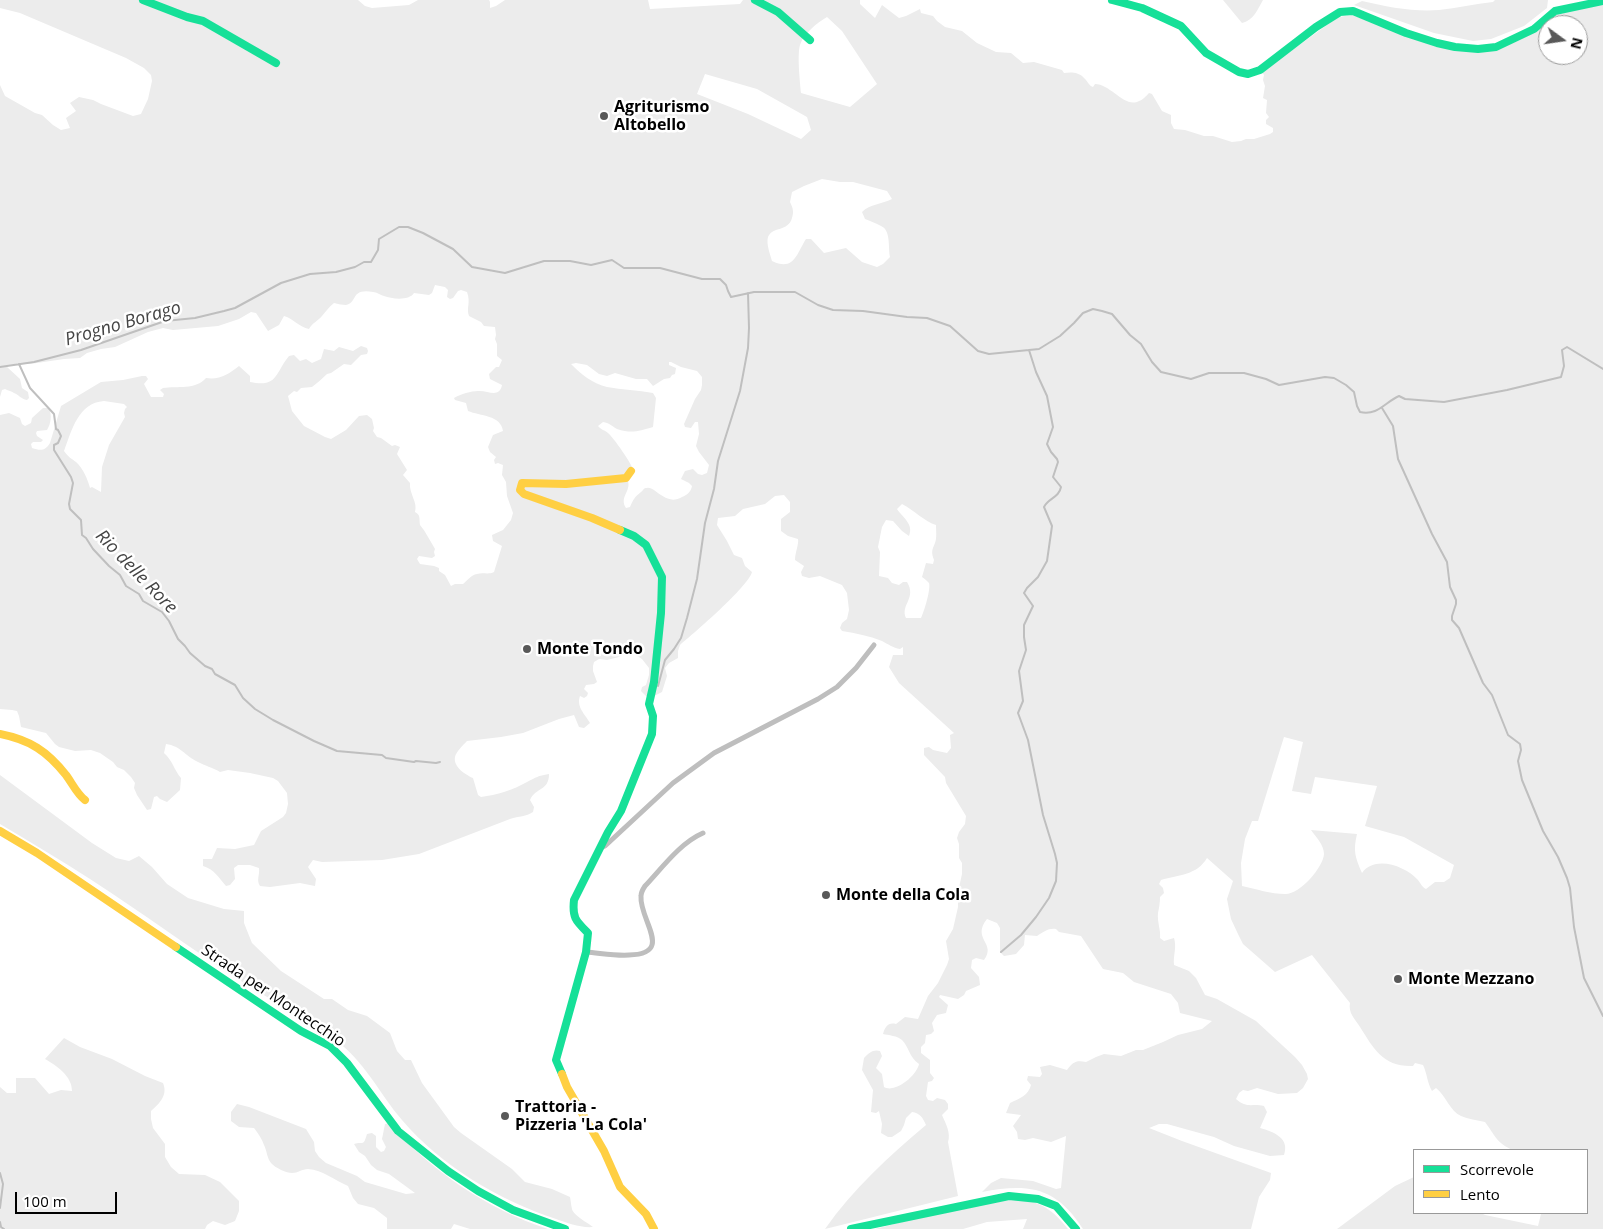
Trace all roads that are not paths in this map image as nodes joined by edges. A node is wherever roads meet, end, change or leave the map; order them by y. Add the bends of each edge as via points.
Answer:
1 (143, 0) edge
2 (755, 0) edge
3 (1112, 0) edge
4 (1603, 1) edge
5 (810, 40) dead end
6 (276, 63) dead end
7 (631, 471) dead end
8 (874, 645) dead end
9 (0, 734) edge
10 (86, 800) dead end
11 (0, 831) edge
12 (703, 833) dead end
13 (600, 848) junction
14 (586, 952) junction
15 (565, 1229) edge
16 (648, 1229) edge
17 (655, 1229) edge
18 (851, 1229) edge
19 (1076, 1229) edge

1 - 6 street via 203,21
2 - 5 street via 769,5
3 - 4 street via 1142,8 1181,26 1206,53 1248,74 1260,70 1316,26 1340,12 1353,11 1437,44 1478,49 1496,47 1534,29 1555,11
7 - 13 street via 626,478 566,484 522,483 520,490 634,536 646,545 662,577 650,704 652,734 621,811
8 - 13 street via 837,687 714,753 673,783
9 - 10 street via 18,736 39,747
11 - 15 street, Strada per Montecchio via 301,1031 330,1046 347,1063 398,1131 448,1171 514,1210
12 - 14 street via 692,837 645,886 642,906 652,933 652,948 628,955
13 - 14 street via 574,900 576,921 588,933
14 - 17 street via 556,1060 567,1088 604,1151 620,1187 646,1214
16 - 17 street
18 - 19 street via 1009,1196 1038,1198 1056,1206

